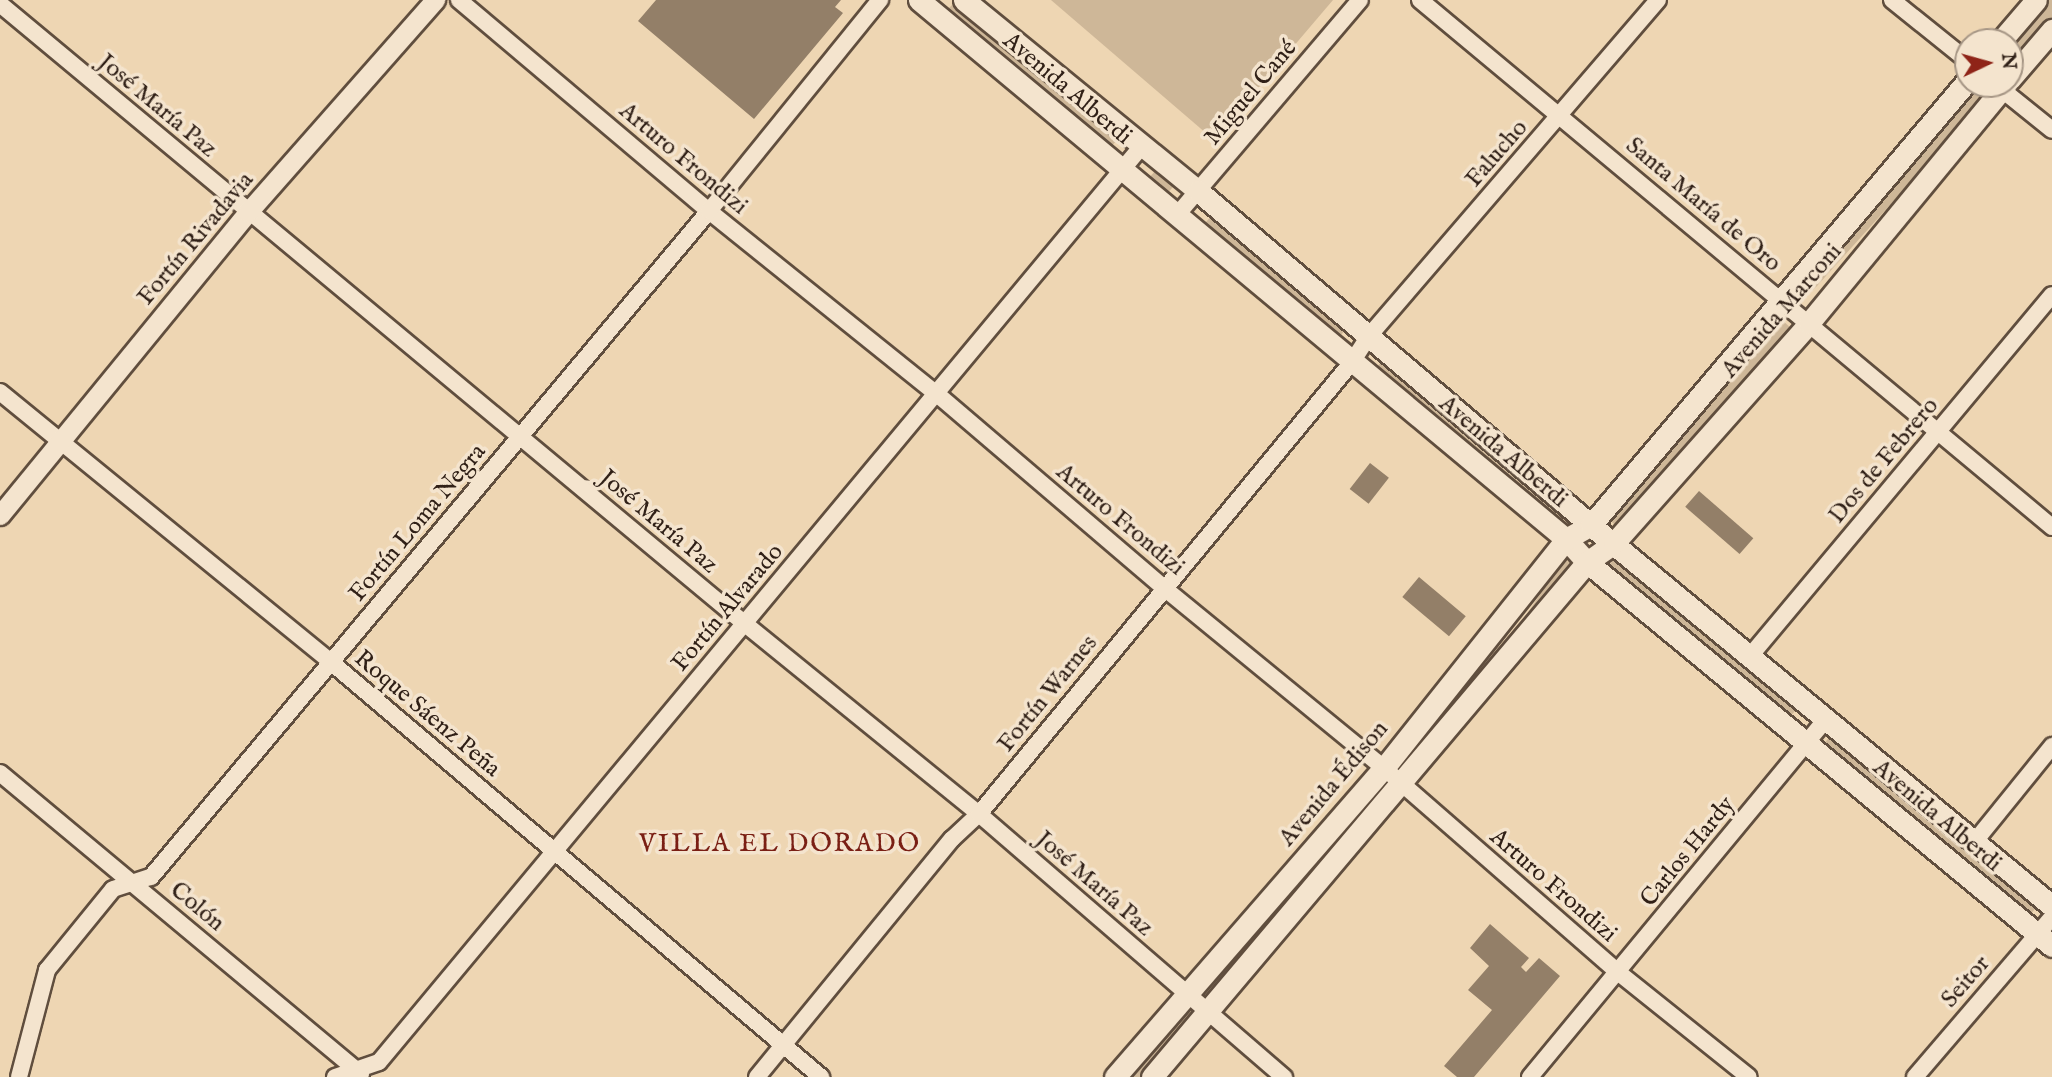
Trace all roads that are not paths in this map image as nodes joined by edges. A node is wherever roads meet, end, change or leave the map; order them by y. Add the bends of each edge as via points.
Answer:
1 (435, 0) edge
2 (459, 0) edge
3 (880, 0) edge
4 (919, 0) edge
5 (964, 0) edge
6 (1360, 0) edge
7 (1420, 0) edge
8 (1658, 0) edge
9 (1892, 0) edge
10 (2036, 0) edge
11 (0, 4) edge
12 (2012, 28) edge
13 (2052, 30) edge
14 (1954, 50) edge
15 (2024, 61) edge
16 (1954, 97) edge
17 (1992, 98) edge
18 (2018, 98) edge
19 (1560, 116) junction
20 (2052, 130) edge
21 (1142, 146) junction
22 (1121, 169) junction
23 (1198, 191) junction
24 (709, 211) junction
25 (248, 212) junction
26 (1177, 215) junction
27 (2052, 295) edge
28 (1782, 300) junction
29 (1809, 323) junction
30 (1369, 336) junction
31 (1352, 362) junction
32 (0, 392) edge
33 (937, 394) junction
34 (1937, 433) junction
35 (519, 436) junction
36 (61, 443) junction
37 (0, 515) edge
38 (1591, 525) junction
39 (2052, 527) edge
40 (1566, 538) junction
41 (1614, 543) junction
42 (1587, 562) junction
43 (1164, 588) junction
44 (744, 623) junction
45 (1752, 655) junction
46 (332, 663) junction
47 (1826, 719) junction
48 (1807, 742) junction
49 (2052, 746) edge
50 (1384, 768) junction
51 (0, 773) edge
52 (1401, 784) junction
53 (979, 814) junction
54 (1976, 840) junction
55 (555, 853) junction
56 (132, 882) junction
57 (2052, 906) edge
58 (2052, 917) edge
59 (2045, 940) edge
60 (1619, 973) junction
61 (1186, 995) junction
62 (1207, 1013) junction
63 (783, 1046) junction
64 (359, 1073) edge
65 (19, 1077) edge
66 (335, 1077) edge
67 (757, 1077) edge
68 (821, 1077) edge
69 (1115, 1077) edge
70 (1152, 1077) edge
71 (1284, 1077) edge
72 (1531, 1077) edge
73 (1749, 1077) edge
74 (1915, 1077) edge

1 - 25 street, Fortín Rivadavia
2 - 24 street, Arturo Frondizi
3 - 24 street, Fortín Loma Negra
4 - 22 main road, Avenida Alberdi
5 - 21 main road, Avenida Alberdi
6 - 23 street, Miguel Cané
7 - 19 street, Santa María de Oro
8 - 19 street, Falucho
9 - 14 street
10 - 12 main road
11 - 25 street, José María Paz
13 - 15 main road, Avenida Marconi
16 - 28 main road, Avenida Marconi
17 - 29 main road, Avenida Marconi
18 - 20 street
19 - 28 street, Santa María de Oro
19 - 30 street, Falucho
21 - 22 street, Fortín Alvarado
21 - 23 main road, Avenida Alberdi
22 - 26 main road, Avenida Alberdi
22 - 33 street, Fortín Alvarado
23 - 26 street, Miguel Cané
23 - 30 main road, Avenida Alberdi
24 - 33 street, Arturo Frondizi
24 - 35 street, Fortín Loma Negra
25 - 35 street, José María Paz
25 - 36 street, Fortín Rivadavia
26 - 31 main road, Avenida Alberdi
27 - 34 street, Dos de Febrero
28 - 29 street, Santa María de Oro
28 - 38 main road, Avenida Marconi
29 - 34 street, Santa María de Oro
29 - 41 main road, Avenida Marconi
30 - 31 street, Fortín Warnes
30 - 38 main road, Avenida Alberdi
31 - 40 main road, Avenida Alberdi
31 - 43 street, Fortín Warnes
32 - 36 street, Roque Sáenz Peña
33 - 43 street, Arturo Frondizi
33 - 44 street, Fortín Alvarado
34 - 39 street, Santa María de Oro
34 - 45 street, Dos de Febrero
35 - 44 street, José María Paz
35 - 46 street, Fortín Loma Negra
36 - 37 street, Fortín Rivadavia
36 - 46 street, Roque Sáenz Peña
38 - 40 main road, Avenida Édison
38 - 41 main road, Avenida Alberdi
40 - 42 main road, Avenida Alberdi
40 - 50 main road, Avenida Édison
41 - 42 main road, Avenida Marconi
41 - 45 main road, Avenida Alberdi
42 - 48 main road, Avenida Alberdi
42 - 52 main road, Avenida Édison
43 - 50 street, Arturo Frondizi
43 - 53 street, Fortín Warnes
44 - 53 street, José María Paz
44 - 55 street, Fortín Alvarado
45 - 47 main road, Avenida Alberdi
46 - 55 street, Roque Sáenz Peña
46 - 56 street, Fortín Loma Negra via 152,877
47 - 48 street, Carlos Hardy
47 - 54 main road, Avenida Alberdi
48 - 59 main road, Avenida Alberdi
48 - 60 street, Carlos Hardy
49 - 54 street
50 - 52 street, Arturo Frondizi
50 - 61 main road, Avenida Édison
51 - 56 street, Colón
52 - 60 street, Arturo Frondizi
52 - 62 main road, Avenida Édison
53 - 61 street, José María Paz
53 - 63 street, Fortín Warnes via 952,839
54 - 57 main road, Avenida Alberdi
55 - 63 street, Roque Sáenz Peña
55 - 64 street, Fortín Alvarado via 379,1062
56 - 64 street, Colón
56 - 65 street, Fortín Loma Negra via 113,889 47,970
58 - 59 street, Seitor
59 - 74 street, Seitor
60 - 72 street, Carlos Hardy
60 - 73 street, Arturo Frondizi
61 - 62 street, José María Paz
61 - 69 main road, Avenida Édison
62 - 70 main road, Avenida Édison
62 - 71 street, José María Paz
63 - 67 street, Fortín Warnes
63 - 68 street, Roque Sáenz Peña
64 - 66 street, Fortín Alvarado

